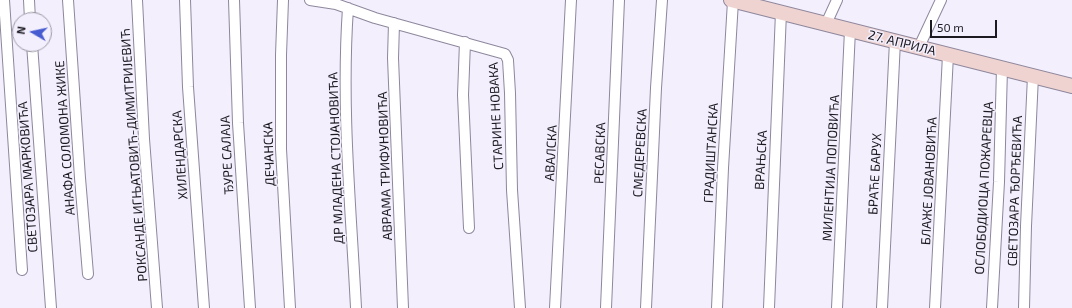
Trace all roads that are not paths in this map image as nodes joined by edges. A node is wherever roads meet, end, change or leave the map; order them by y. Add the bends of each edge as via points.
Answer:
1 (4, 0) edge
2 (29, 0) edge
3 (68, 0) edge
4 (137, 0) edge
5 (185, 0) edge
6 (234, 0) edge
7 (283, 0) edge
8 (310, 0) edge
9 (571, 0) edge
10 (619, 0) edge
11 (662, 0) edge
12 (837, 0) edge
13 (941, 0) edge
14 (735, 1) edge
15 (336, 2) edge
16 (348, 8) junction
17 (30, 12) edge
18 (781, 12) junction
19 (394, 22) junction
20 (826, 24) junction
21 (850, 30) junction
22 (895, 41) junction
23 (466, 42) junction
24 (919, 47) junction
25 (33, 52) edge
26 (948, 54) junction
27 (1002, 68) junction
28 (1034, 76) junction
29 (1072, 86) edge
30 (469, 228) dead end
31 (22, 270) dead end
32 (88, 274) dead end
33 (51, 308) edge
34 (157, 308) edge
35 (204, 308) edge
36 (250, 308) edge
37 (290, 308) edge
38 (356, 308) edge
39 (403, 308) edge
40 (520, 308) edge
41 (555, 308) edge
42 (606, 308) edge
43 (646, 308) edge
44 (717, 308) edge
45 (768, 308) edge
46 (837, 308) edge
47 (882, 308) edge
48 (935, 308) edge
49 (992, 308) edge
50 (1024, 308) edge

1 - 31 street
2 - 17 street
3 - 32 street, АНАФА СОЛОМОНА ЖИКЕ
4 - 34 street, РОКСАНДЕ ИГЊАТОВИЋ-ДИМИТРИЈЕВИЋ via 144,139
5 - 35 street, ХИЛЕНДАРСКА via 188,87
6 - 36 street, ЂУРЕ САЛАЈА via 238,123
7 - 37 street, ДЕЧАНСКА via 281,149
8 - 15 street, СТАРИНЕ НОВАКА
9 - 41 street, АВАЛСКА
10 - 42 street, РЕСАВСКА
11 - 43 street, СМЕДЕРЕВСКА
12 - 20 street
13 - 24 street
14 - 18 main road, 27. АПРИЛА
14 - 44 street, ГРАДИШТАНСКА via 723,168
15 - 16 street, СТАРИНЕ НОВАКА
16 - 19 street, СТАРИНЕ НОВАКА
16 - 38 street, ДР МЛАДЕНА СТОЈАНОВИЋА via 345,42 346,135
18 - 20 main road, 27. АПРИЛА
18 - 45 street, ВРАЊСКА
19 - 23 street, СТАРИНЕ НОВАКА
19 - 39 street, АВРАМА ТРИФУНОВИЋА
20 - 21 main road, 27. АПРИЛА
21 - 22 main road, 27. АПРИЛА
21 - 46 street, МИЛЕНТИЈА ПОПОВИЋА
22 - 24 main road, 27. АПРИЛА
22 - 47 street, БРАЋЕ БАРУХ
23 - 30 street via 463,95
23 - 40 street, СТАРИНЕ НОВАКА via 505,54 508,60 512,190
24 - 26 main road, 27. АПРИЛА
25 - 33 street, СВЕТОЗАРА МАРКОВИЋА
26 - 27 main road, 27. АПРИЛА
26 - 48 street, БЛАЖЕ ЈОВАНОВИЋА
27 - 28 main road, 27. АПРИЛА
27 - 49 street, ОСЛОБОДИОЦА ПОЖАРЕВЦА
28 - 29 main road, 27. АПРИЛА
28 - 50 street, СВЕТОЗАРА ЂОРЂЕВИЋА

